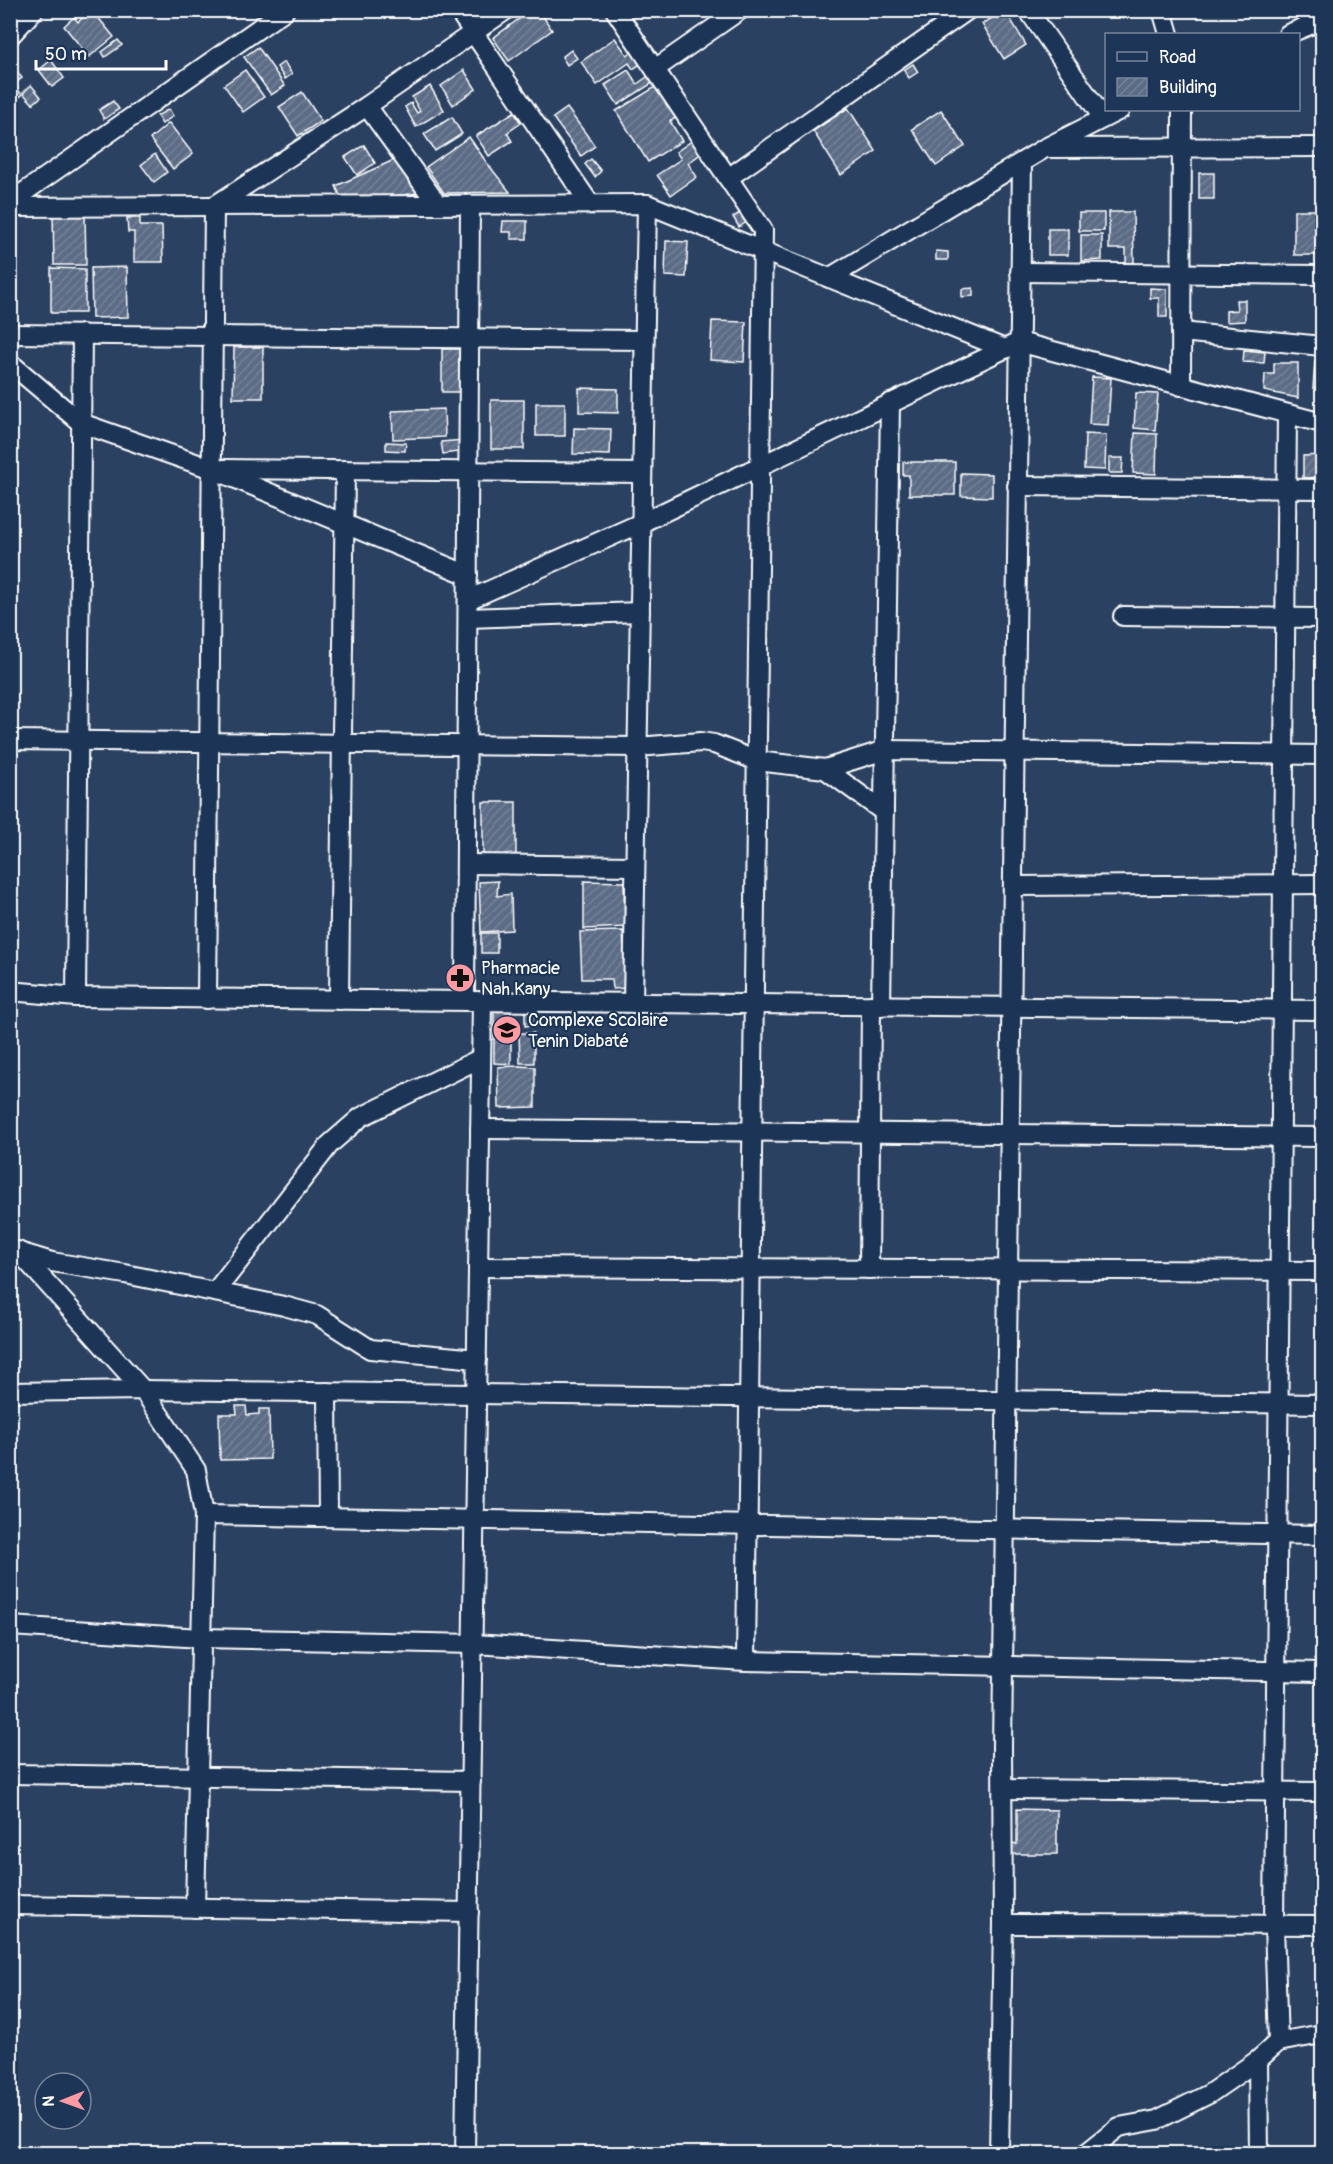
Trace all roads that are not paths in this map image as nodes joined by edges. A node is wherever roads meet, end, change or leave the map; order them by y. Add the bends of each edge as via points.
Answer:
1 (34, 10) edge
2 (285, 10) edge
3 (458, 10) edge
4 (506, 10) edge
5 (615, 10) edge
6 (740, 10) edge
7 (968, 10) edge
8 (1028, 10) edge
9 (1162, 10) edge
10 (1318, 18) edge
11 (473, 33) junction
12 (1169, 33) edge
13 (1290, 33) edge
14 (10, 36) edge
15 (655, 69) junction
16 (1105, 105) edge
17 (367, 106) junction
18 (1182, 111) edge
19 (1112, 114) edge
20 (1181, 147) junction
21 (1323, 147) edge
22 (1045, 148) junction
23 (1022, 162) junction
24 (728, 178) junction
25 (10, 202) edge
26 (590, 204) junction
27 (647, 204) junction
28 (438, 205) junction
29 (470, 205) junction
30 (214, 206) junction
31 (10, 207) edge
32 (763, 251) junction
33 (1020, 272) junction
34 (1181, 273) junction
35 (1323, 275) edge
36 (829, 278) junction
37 (1181, 332) junction
38 (10, 334) edge
39 (82, 334) junction
40 (213, 336) junction
41 (470, 338) junction
42 (644, 340) junction
43 (1012, 345) junction
44 (1323, 346) edge
45 (10, 363) edge
46 (1181, 386) junction
47 (890, 402) junction
48 (1287, 414) junction
49 (81, 423) junction
50 (1323, 423) edge
51 (761, 465) junction
52 (212, 469) junction
53 (345, 470) junction
54 (469, 471) junction
55 (642, 473) junction
56 (1017, 486) junction
57 (1286, 489) junction
58 (1323, 489) edge
59 (641, 523) junction
60 (344, 524) junction
61 (468, 575) junction
62 (468, 609) junction
63 (640, 612) junction
64 (1123, 616) dead end
65 (1285, 618) junction
66 (1323, 618) edge
67 (10, 740) edge
68 (78, 741) junction
69 (209, 742) junction
70 (342, 744) junction
71 (467, 745) junction
72 (637, 747) junction
73 (885, 750) junction
74 (1014, 752) junction
75 (1284, 754) junction
76 (1323, 755) edge
77 (758, 761) junction
78 (825, 769) junction
79 (884, 812) junction
80 (466, 864) junction
81 (635, 866) junction
82 (1323, 884) edge
83 (1013, 885) junction
84 (1283, 885) junction
85 (10, 991) edge
86 (76, 997) junction
87 (207, 999) junction
88 (339, 1000) junction
89 (473, 1001) junction
90 (633, 1003) junction
91 (754, 1004) junction
92 (876, 1005) junction
93 (1011, 1007) junction
94 (1282, 1010) junction
95 (1323, 1010) edge
96 (481, 1058) junction
97 (480, 1129) junction
98 (752, 1132) junction
99 (870, 1133) junction
100 (1010, 1134) junction
101 (1281, 1137) junction
102 (1323, 1137) edge
103 (14, 1248) edge
104 (478, 1267) junction
105 (750, 1268) junction
106 (869, 1269) junction
107 (1008, 1270) junction
108 (1280, 1271) junction
109 (1323, 1271) edge
110 (215, 1292) junction
111 (477, 1359) junction
112 (143, 1390) junction
113 (10, 1392) edge
114 (327, 1392) junction
115 (476, 1394) junction
116 (749, 1398) junction
117 (1007, 1401) junction
118 (1278, 1404) junction
119 (1323, 1404) edge
120 (204, 1515) junction
121 (328, 1517) junction
122 (474, 1520) junction
123 (747, 1525) junction
124 (1005, 1530) junction
125 (1277, 1534) junction
126 (1323, 1535) edge
127 (10, 1626) edge
128 (201, 1638) junction
129 (474, 1644) junction
130 (746, 1661) junction
131 (1004, 1666) junction
132 (1276, 1671) junction
133 (1323, 1672) edge
134 (10, 1774) edge
135 (198, 1777) junction
136 (471, 1781) junction
137 (1003, 1789) junction
138 (1275, 1791) junction
139 (1323, 1792) edge
140 (10, 1905) edge
141 (195, 1908) junction
142 (469, 1912) junction
143 (1003, 1924) junction
144 (1274, 1925) junction
145 (1323, 1925) edge
146 (1323, 2034) edge
147 (1278, 2042) junction
148 (1258, 2060) junction
149 (465, 2154) edge
150 (999, 2154) edge
151 (1085, 2154) edge
152 (1259, 2154) edge

1 - 14 street
2 - 25 street
3 - 11 street
4 - 11 street
5 - 15 street
6 - 15 street
7 - 24 street
8 - 16 street
9 - 12 street
10 - 13 street
11 - 17 street
11 - 26 street
15 - 24 street
17 - 28 street
17 - 30 street
18 - 20 street
19 - 22 street
20 - 21 street
20 - 22 street
20 - 34 street
22 - 23 street
23 - 33 street
23 - 36 street
24 - 32 street via 764,230
26 - 27 street
26 - 29 street
27 - 32 street
27 - 42 street
28 - 29 street
28 - 30 street
29 - 41 street
30 - 31 street
30 - 40 street
32 - 36 street
32 - 51 street
33 - 34 street
33 - 43 street
34 - 35 street
34 - 37 street
36 - 43 street
37 - 44 street
37 - 46 street
38 - 39 street
39 - 40 street
39 - 49 street
40 - 41 street
40 - 52 street
41 - 42 street
41 - 54 street
42 - 55 street
43 - 46 street
43 - 47 street
43 - 56 street
45 - 49 street
46 - 48 street
47 - 51 street
47 - 73 street
48 - 50 street
48 - 57 street
49 - 52 street
49 - 68 street
51 - 59 street
51 - 77 street
52 - 53 street
52 - 60 street
52 - 69 street
53 - 54 street
53 - 60 street
54 - 55 street
54 - 61 street
55 - 59 street
56 - 57 street
56 - 74 street
57 - 58 street
57 - 65 street
59 - 62 street
59 - 63 street
60 - 61 street
60 - 70 street
61 - 62 street
62 - 63 street
62 - 71 street
63 - 72 street
64 - 65 street
65 - 66 street
65 - 75 street
67 - 68 street
68 - 69 street
68 - 86 street
69 - 70 street
69 - 87 street
70 - 71 street
70 - 88 street
71 - 72 street
71 - 80 street
72 - 77 street via 700,742
72 - 81 street
73 - 74 street
73 - 78 street
73 - 79 street
74 - 75 street
74 - 83 street
75 - 76 street
75 - 84 street
77 - 78 street
77 - 91 street
78 - 79 street
79 - 92 street
80 - 81 street
80 - 89 street
81 - 90 street
82 - 84 street
83 - 84 street
83 - 93 street
84 - 94 street
85 - 86 street
86 - 87 street
87 - 88 street
88 - 89 street
89 - 90 street
89 - 96 street
90 - 91 street
91 - 92 street
91 - 98 street
92 - 93 street
92 - 99 street
93 - 94 street
93 - 100 street
94 - 95 street
94 - 101 street
96 - 97 street
96 - 110 street via 361,1117 330,1144
97 - 98 street
97 - 104 street
98 - 99 street
98 - 105 street
99 - 100 street
99 - 106 street
100 - 101 street
100 - 107 street
101 - 102 street
101 - 108 street
103 - 110 street via 52,1262
103 - 112 street
104 - 105 street
104 - 111 street
105 - 106 street
105 - 116 street
106 - 107 street
107 - 108 street
107 - 117 street
108 - 109 street
108 - 118 street
110 - 111 street via 317,1315 370,1349
111 - 115 street
112 - 113 street
112 - 114 street
112 - 120 street via 196,1470
114 - 115 street
114 - 121 street
115 - 116 street
115 - 122 street
116 - 117 street
116 - 123 street
117 - 118 street
117 - 124 street
118 - 119 street
118 - 125 street
120 - 121 street
120 - 128 street
121 - 122 street
122 - 123 street
122 - 129 street
123 - 124 street
123 - 130 street
124 - 125 street
124 - 131 street
125 - 126 street
125 - 132 street
127 - 128 street
128 - 129 street
128 - 135 street
129 - 130 street
129 - 136 street
130 - 131 street
131 - 132 street
131 - 137 street
132 - 133 street
132 - 138 street
134 - 135 street
135 - 136 street
135 - 141 street
136 - 142 street
137 - 138 street
137 - 143 street
138 - 139 street
138 - 144 street
140 - 141 street
141 - 142 street
142 - 149 street
143 - 144 street
143 - 150 street
144 - 145 street
144 - 147 street
146 - 147 street
147 - 148 street
148 - 151 street via 1209,2094 1157,2120 1119,2127
148 - 152 street

